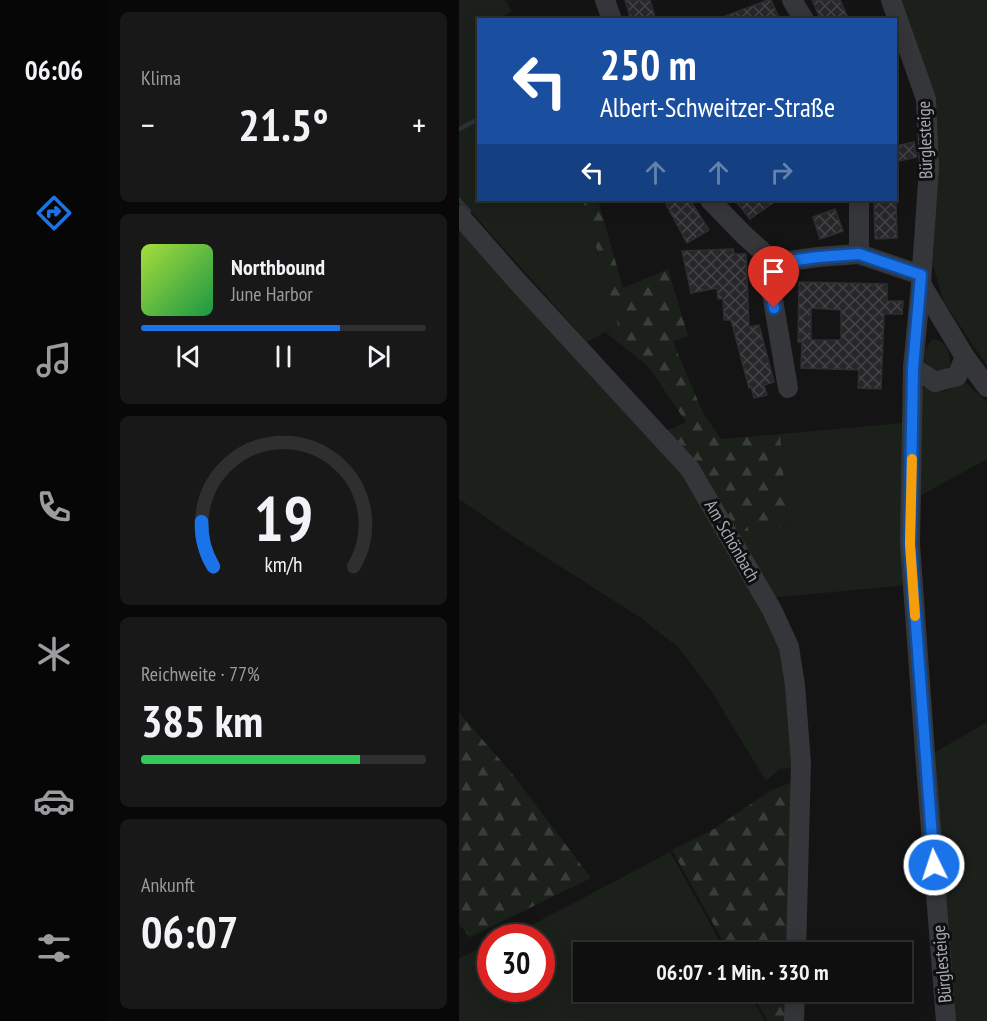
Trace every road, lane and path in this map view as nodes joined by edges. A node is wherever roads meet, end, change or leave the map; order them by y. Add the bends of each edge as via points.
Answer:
1 (605, 0) edge
2 (792, 0) edge
3 (891, 0) edge
4 (611, 18) edge
5 (803, 18) edge
6 (711, 201) edge
7 (859, 201) edge
8 (459, 215) edge
9 (859, 254) junction
10 (775, 263) junction
11 (921, 280) junction
12 (965, 357) junction
13 (913, 368) junction
14 (987, 387) edge
15 (788, 388) dead end
16 (796, 942) edge
17 (795, 1002) edge
18 (794, 1021) edge
19 (946, 1021) edge

1 - 4 street
2 - 5 street
3 - 11 street, Bürglesteige via 926,99 929,168
6 - 10 street
7 - 9 street
8 - 16 street, Am Schönbach via 690,469 785,638 795,685 801,763
9 - 10 street
9 - 11 street
10 - 15 street via 771,288
11 - 12 street
11 - 13 street, Bürglesteige
12 - 13 street via 957,376 935,382
12 - 14 street
13 - 19 street, Bürglesteige via 910,544
17 - 18 street

